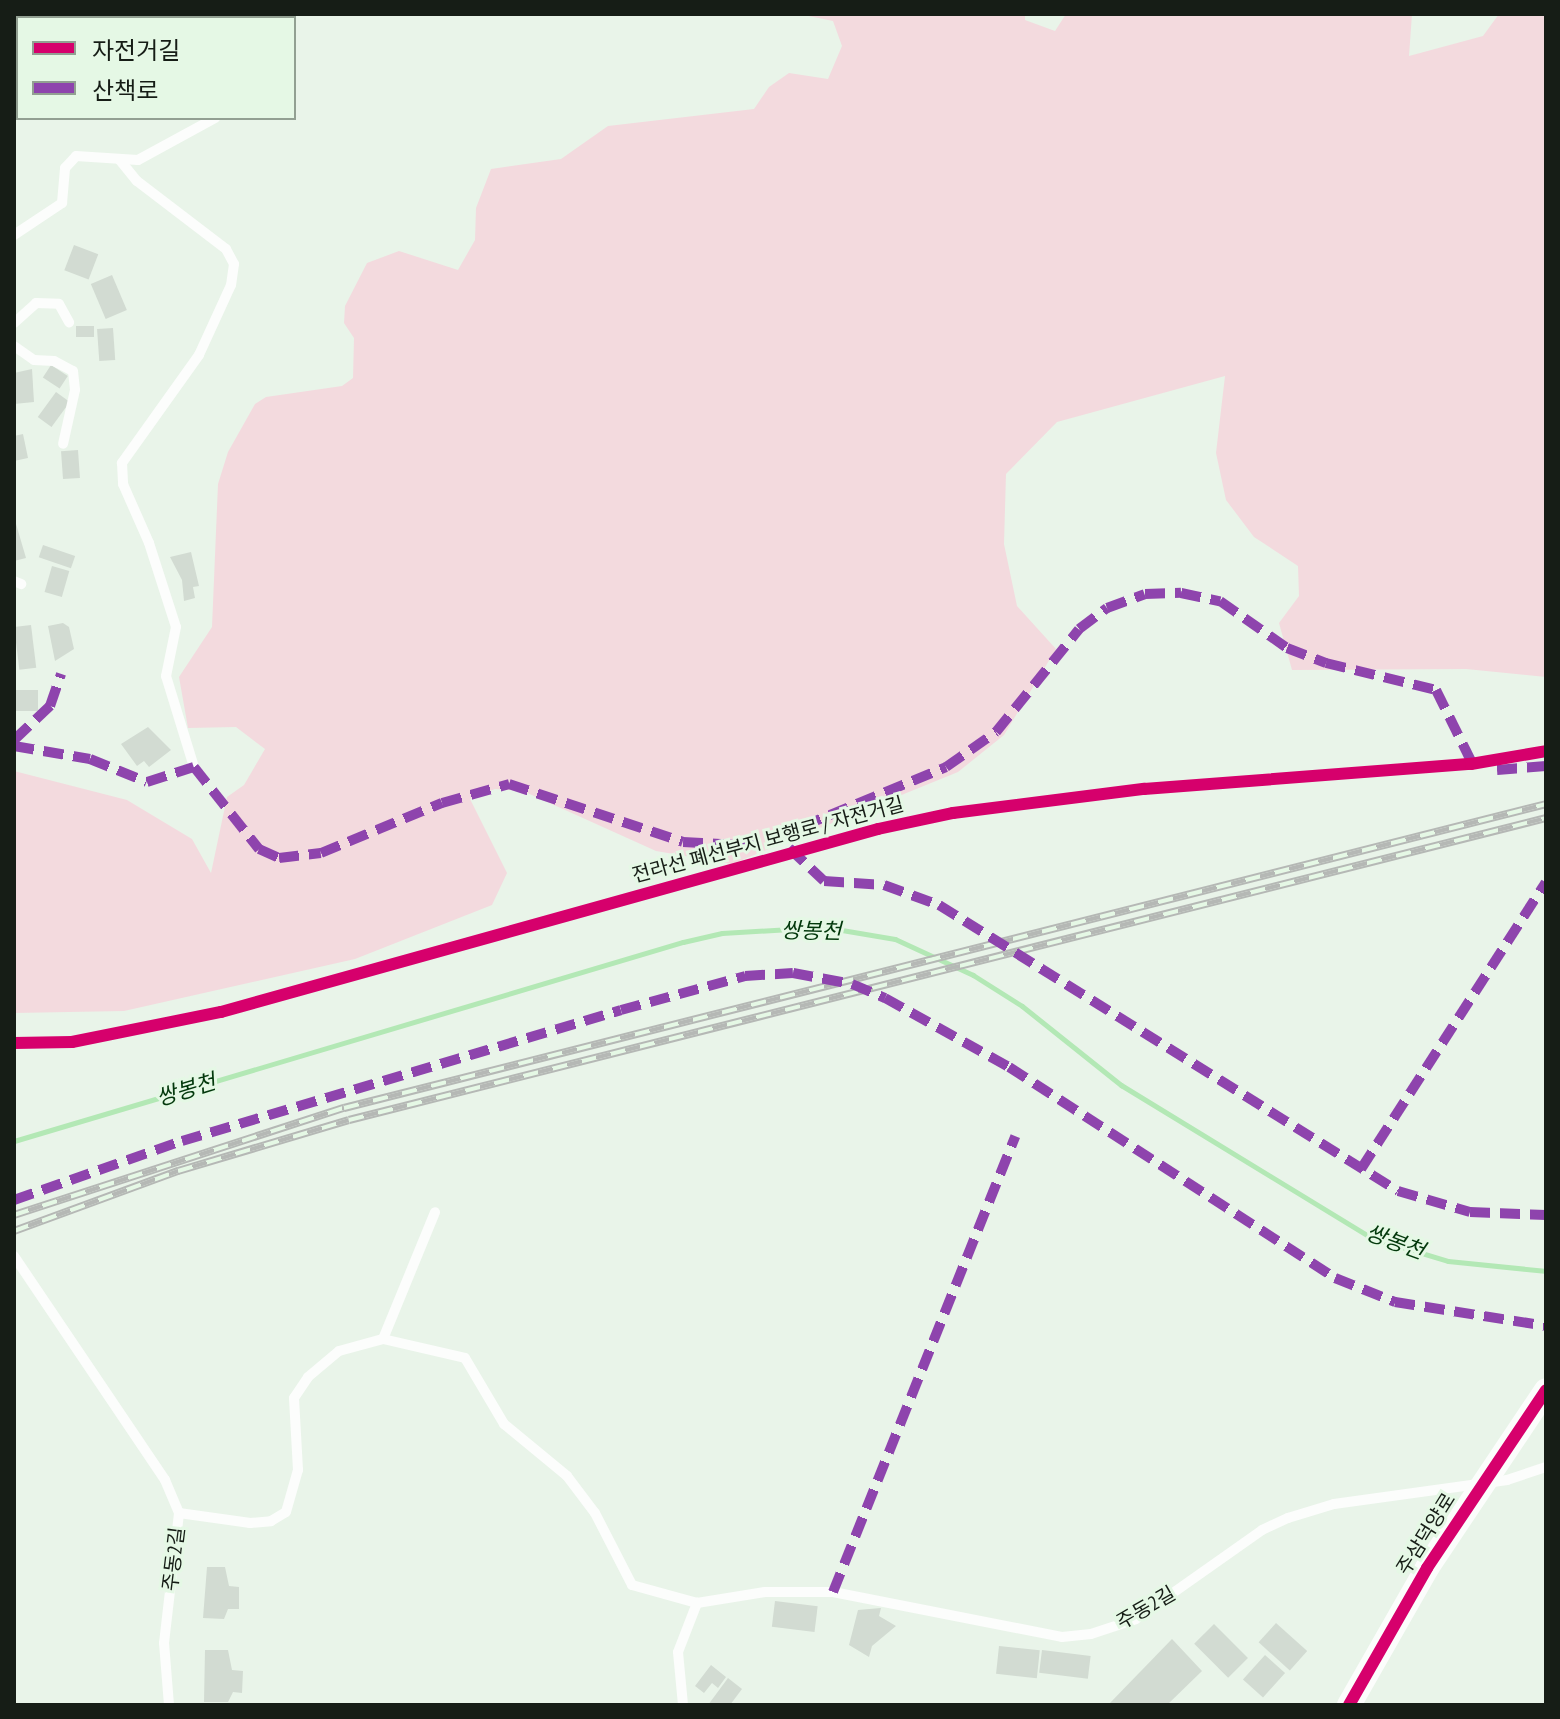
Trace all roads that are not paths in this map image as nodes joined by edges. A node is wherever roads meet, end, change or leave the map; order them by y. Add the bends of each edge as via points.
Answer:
1 (211, 120) edge
2 (119, 159) junction
3 (14, 235) edge
4 (69, 322) dead end
5 (14, 323) edge
6 (14, 346) edge
7 (63, 444) dead end
8 (194, 767) dead end
9 (435, 1212) dead end
10 (14, 1256) edge
11 (383, 1339) junction
12 (1546, 1390) edge
13 (1546, 1467) edge
14 (1481, 1485) junction
15 (179, 1513) junction
16 (697, 1603) junction
17 (169, 1705) edge
18 (683, 1705) edge
19 (1349, 1705) edge

1 - 2 lane via 138,160
2 - 3 lane via 76,156 65,168 60,206
2 - 8 lane via 137,181 226,249 234,264 231,285 199,355 122,463 123,484 176,627 166,676
4 - 5 lane via 59,304 36,303
6 - 7 lane via 34,360 54,361 73,371 75,390
9 - 11 lane
10 - 15 lane via 165,1480
11 - 15 lane, 주동2길 via 339,1351 300,1388 292,1407 296,1486 280,1518 238,1523
11 - 16 lane, 주동2길 via 465,1358 504,1424 567,1476 595,1513 632,1585
12 - 14 street, 주삼덕양로
13 - 14 lane, 주동2길
14 - 16 lane, 주동2길 via 1334,1504 1288,1518 1262,1530 1136,1619 1091,1634 1062,1637 833,1592 765,1592
14 - 19 street, 주삼덕양로
15 - 17 lane, 주동2길 via 164,1643
16 - 18 lane via 678,1652

